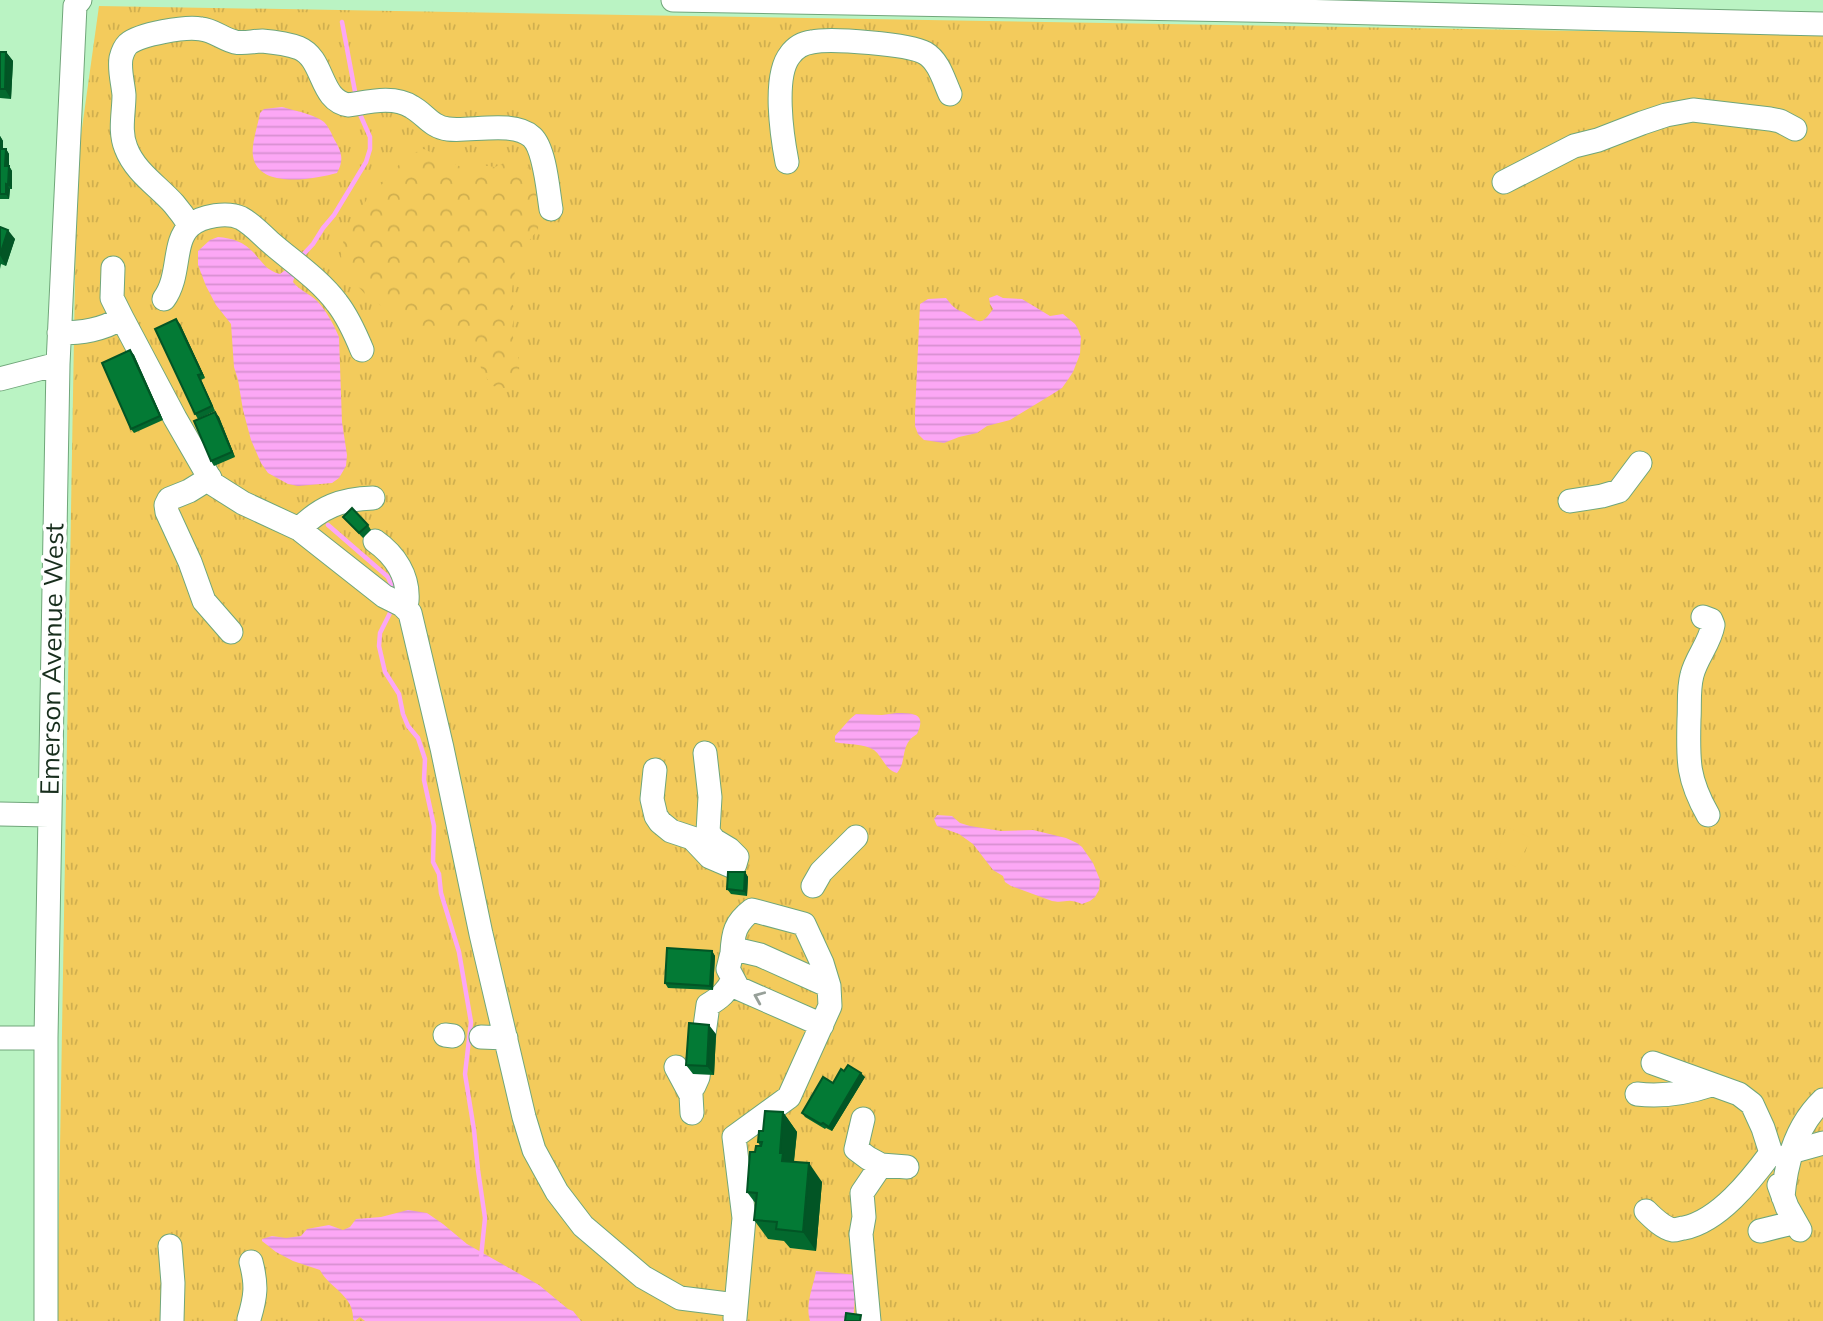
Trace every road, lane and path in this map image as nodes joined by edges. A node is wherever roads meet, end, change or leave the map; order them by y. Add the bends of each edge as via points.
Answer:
1 (80, 0) edge
2 (673, 0) edge
3 (1057, 3) edge
4 (1296, 5) edge
5 (1823, 24) edge
6 (950, 94) dead end
7 (1795, 129) dead end
8 (787, 162) dead end
9 (1504, 182) dead end
10 (551, 209) dead end
11 (190, 226) junction
12 (113, 268) dead end
13 (164, 299) dead end
14 (122, 318) junction
15 (59, 333) junction
16 (362, 350) dead end
17 (58, 364) junction
18 (0, 379) edge
19 (1640, 463) dead end
20 (210, 478) junction
21 (373, 498) dead end
22 (1570, 501) dead end
23 (299, 529) junction
24 (375, 541) dead end
25 (393, 601) junction
26 (1703, 617) dead end
27 (231, 632) dead end
28 (705, 753) dead end
29 (655, 770) dead end
30 (0, 814) edge
31 (50, 815) junction
32 (1707, 815) dead end
33 (856, 837) dead end
34 (813, 886) dead end
35 (732, 953) junction
36 (733, 979) junction
37 (829, 986) junction
38 (822, 1025) junction
39 (481, 1037) dead end
40 (0, 1038) edge
41 (46, 1038) junction
42 (506, 1038) junction
43 (1653, 1063) dead end
44 (676, 1067) dead end
45 (1711, 1085) junction
46 (1637, 1094) dead end
47 (1823, 1100) edge
48 (863, 1119) dead end
49 (1823, 1143) edge
50 (1781, 1152) junction
51 (881, 1165) junction
52 (908, 1167) dead end
53 (1646, 1211) dead end
54 (1759, 1230) dead end
55 (170, 1246) dead end
56 (251, 1262) dead end
57 (735, 1313) edge
58 (249, 1319) dead end
59 (46, 1321) edge
60 (172, 1321) edge
61 (869, 1321) edge

1 - 15 street, Emerson Avenue West via 75,6
2 - 3 street
3 - 4 street
4 - 5 street
6 - 8 street via 936,63 926,53 910,48 827,41 798,47 782,69 781,116
7 - 9 street via 1770,119 1693,110 1574,146
10 - 11 street via 539,147 524,132 446,129 396,100 343,104 330,95 312,56 300,48 234,42 187,28 140,38 128,44 120,61 125,146 139,170
11 - 13 street via 179,245 171,289
11 - 16 street via 214,216 239,217 248,223 330,293
12 - 14 street via 112,298
14 - 15 street via 107,327
14 - 20 street
15 - 17 street, Emerson Avenue West
17 - 18 street
17 - 31 street, Emerson Avenue West
19 - 22 street via 1619,491
20 - 23 street via 243,503
20 - 27 street via 169,499 166,505 204,601
21 - 23 street via 330,505
23 - 25 street
24 - 25 street via 393,557 405,579 407,601
25 - 42 street via 410,613
26 - 32 street via 1713,625 1690,685 1688,744 1693,784
28 - 29 street via 710,837 671,831 660,822 652,799
30 - 31 street
31 - 41 street, Emerson Avenue West
33 - 34 street
35 - 36 street via 728,969
35 - 37 street via 760,955
35 - 37 street via 733,934 752,910 804,924
38 -> 36 street via 738,988
36 - 44 street via 708,1005 691,1102
37 - 38 street via 830,1006
38 - 57 street via 789,1097 733,1137 744,1218
39 - 42 street
40 - 41 street
41 - 59 street, Emerson Avenue West
42 - 57 street via 534,1150 583,1226 643,1277 680,1298
43 - 45 street
45 - 46 street via 1657,1096
45 - 50 street via 1739,1094 1752,1104
47 - 50 street
48 - 51 street via 856,1149
49 - 50 street
50 - 53 street via 1708,1219 1673,1230
50 - 54 street via 1776,1177 1797,1225
51 - 52 street
51 - 61 street via 862,1193
55 - 60 street
56 - 58 street via 257,1286

